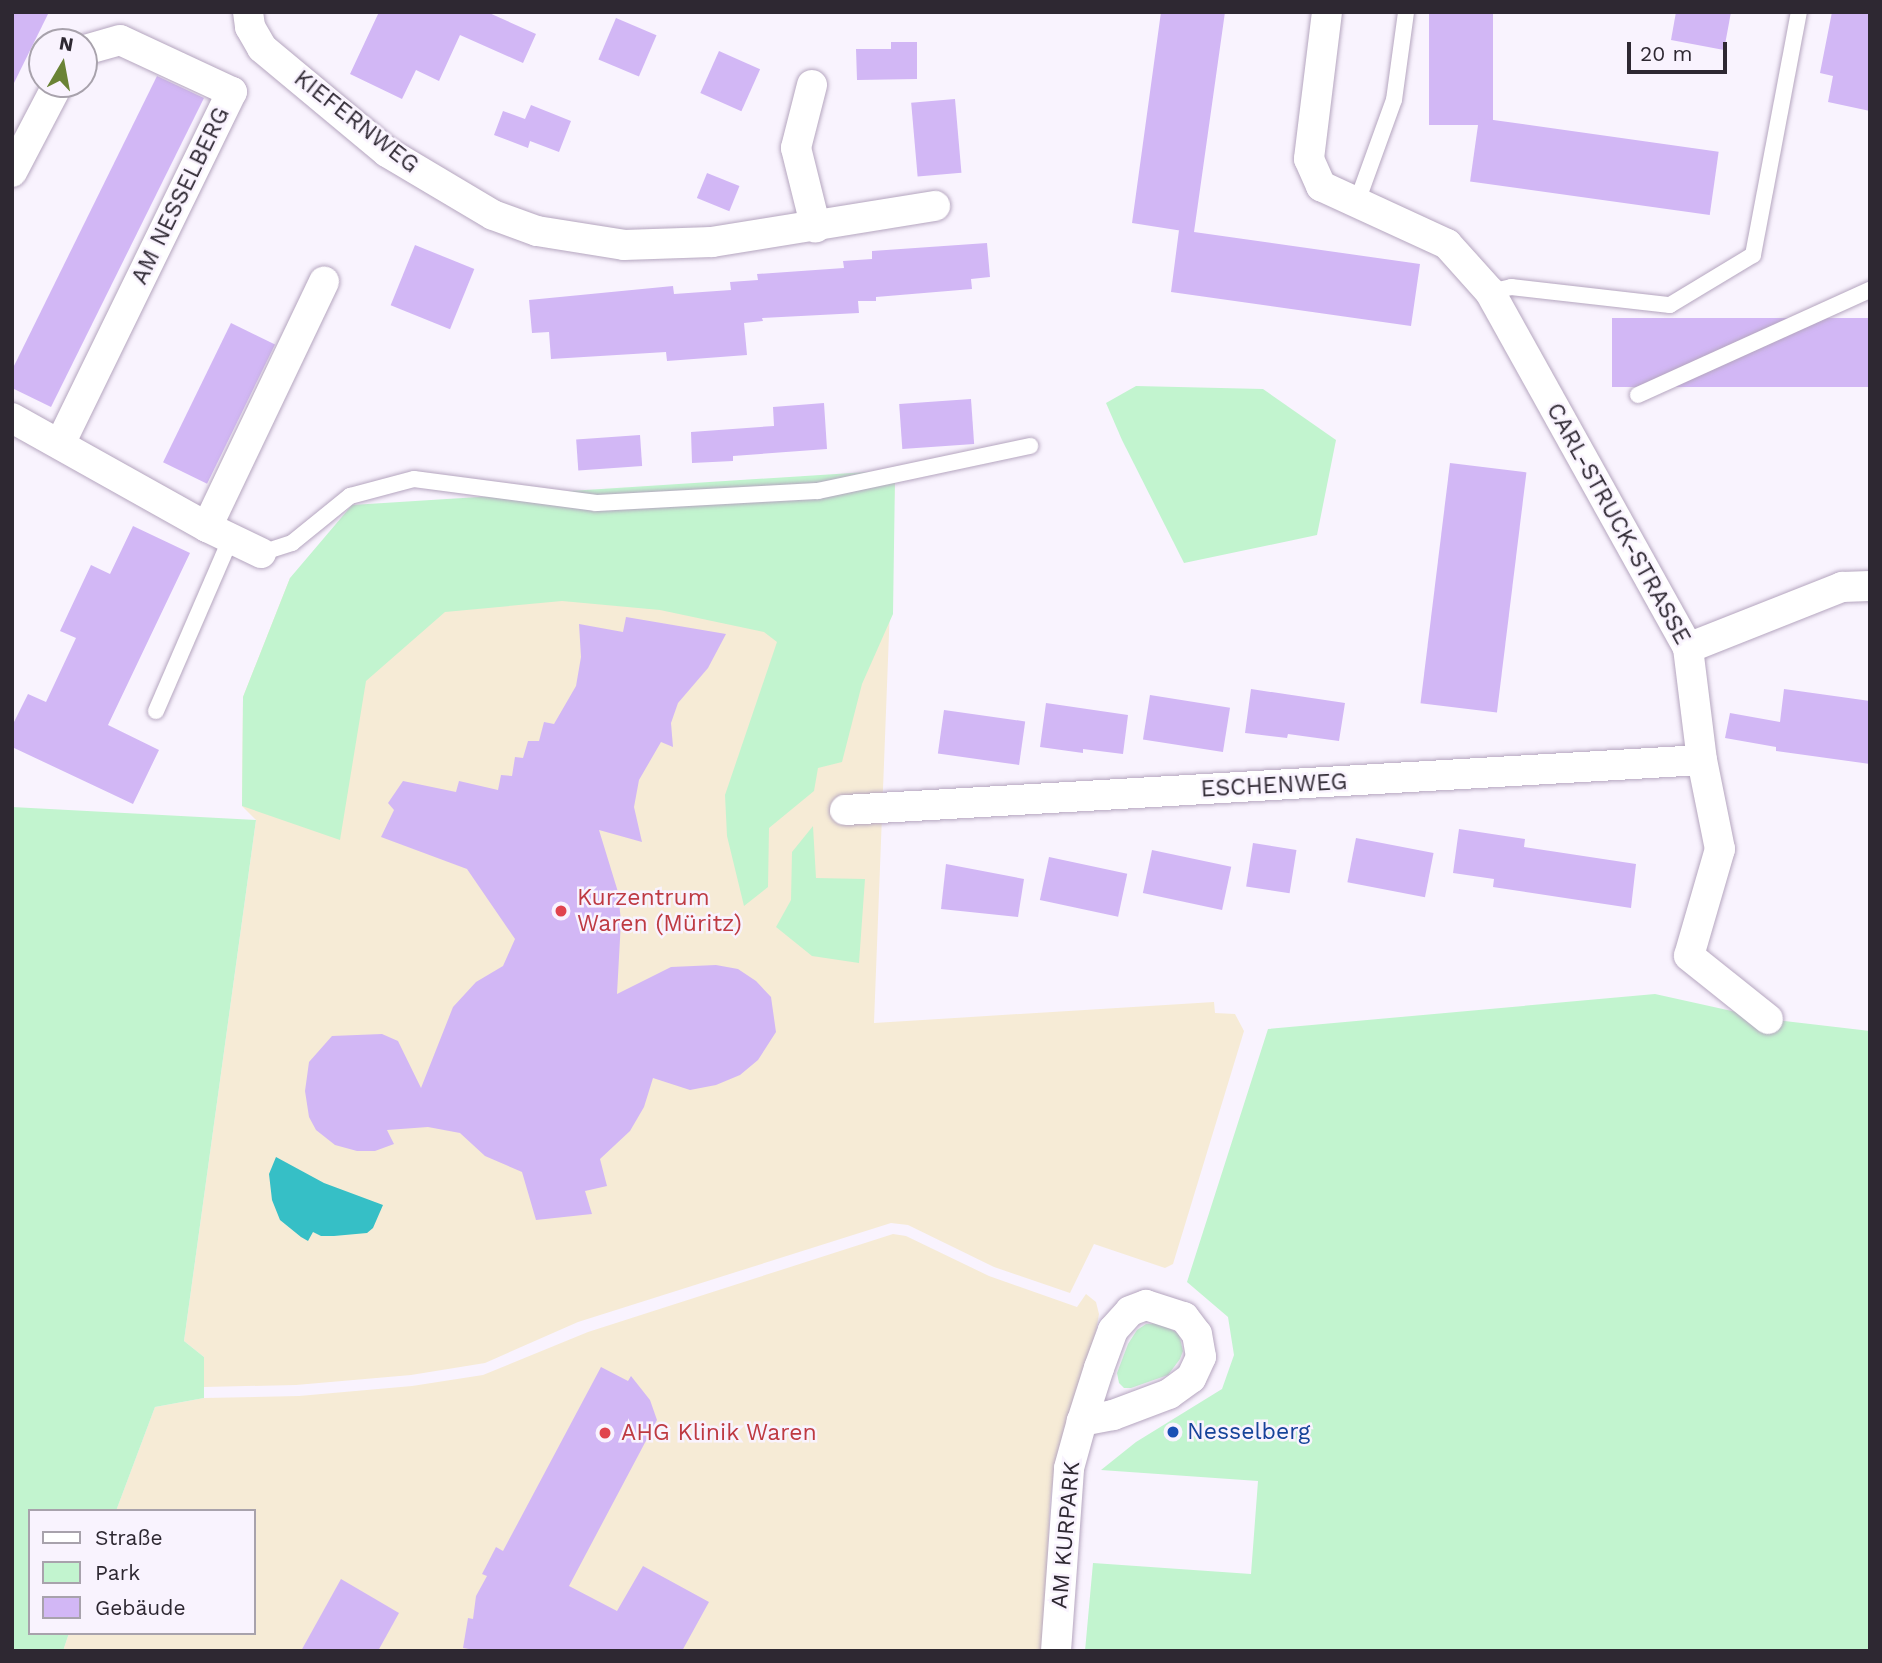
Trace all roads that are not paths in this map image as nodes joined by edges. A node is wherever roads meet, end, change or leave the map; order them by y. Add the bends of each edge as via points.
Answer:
1 (248, 12) edge
2 (1327, 12) edge
3 (1406, 12) edge
4 (1800, 12) edge
5 (98, 46) edge
6 (811, 85) dead end
7 (51, 98) edge
8 (12, 172) edge
9 (1357, 202) junction
10 (935, 206) dead end
11 (817, 228) junction
12 (324, 282) dead end
13 (1870, 290) edge
14 (1490, 292) junction
15 (1638, 395) dead end
16 (12, 418) edge
17 (60, 444) junction
18 (1030, 446) dead end
19 (218, 533) junction
20 (261, 554) joint
21 (1870, 586) edge
22 (1688, 648) junction
23 (156, 710) dead end
24 (1702, 760) junction
25 (845, 810) dead end
26 (1768, 1019) dead end
27 (1082, 1421) dead end
28 (1056, 1651) edge

1 - 11 street, KIEFERNWEG via 250,27 262,48 387,152 494,215 537,231 624,245 712,242
2 - 9 street, CARL-STRUCK-STRASSE via 1309,159 1321,186
3 - 9 lane via 1394,100
4 - 14 lane via 1753,255 1670,305 1511,288
5 - 17 street, AM NESSELBERG via 120,40 232,92
6 - 11 street via 796,148
7 - 8 street
9 - 14 street, CARL-STRUCK-STRASSE via 1447,244
10 - 11 street, KIEFERNWEG
12 - 19 street
13 - 15 lane
14 - 22 street, CARL-STRUCK-STRASSE
16 - 17 street
17 - 19 street
18 - 20 lane via 804,492 596,503 414,479 350,496 292,543
19 - 20 street
19 - 23 lane
21 - 22 street via 1842,587
22 - 24 street, CARL-STRUCK-STRASSE
24 - 25 street, ESCHENWEG
24 - 26 street, CARL-STRUCK-STRASSE via 1720,849 1689,956
27 - 28 street, AM KURPARK via 1069,1468

